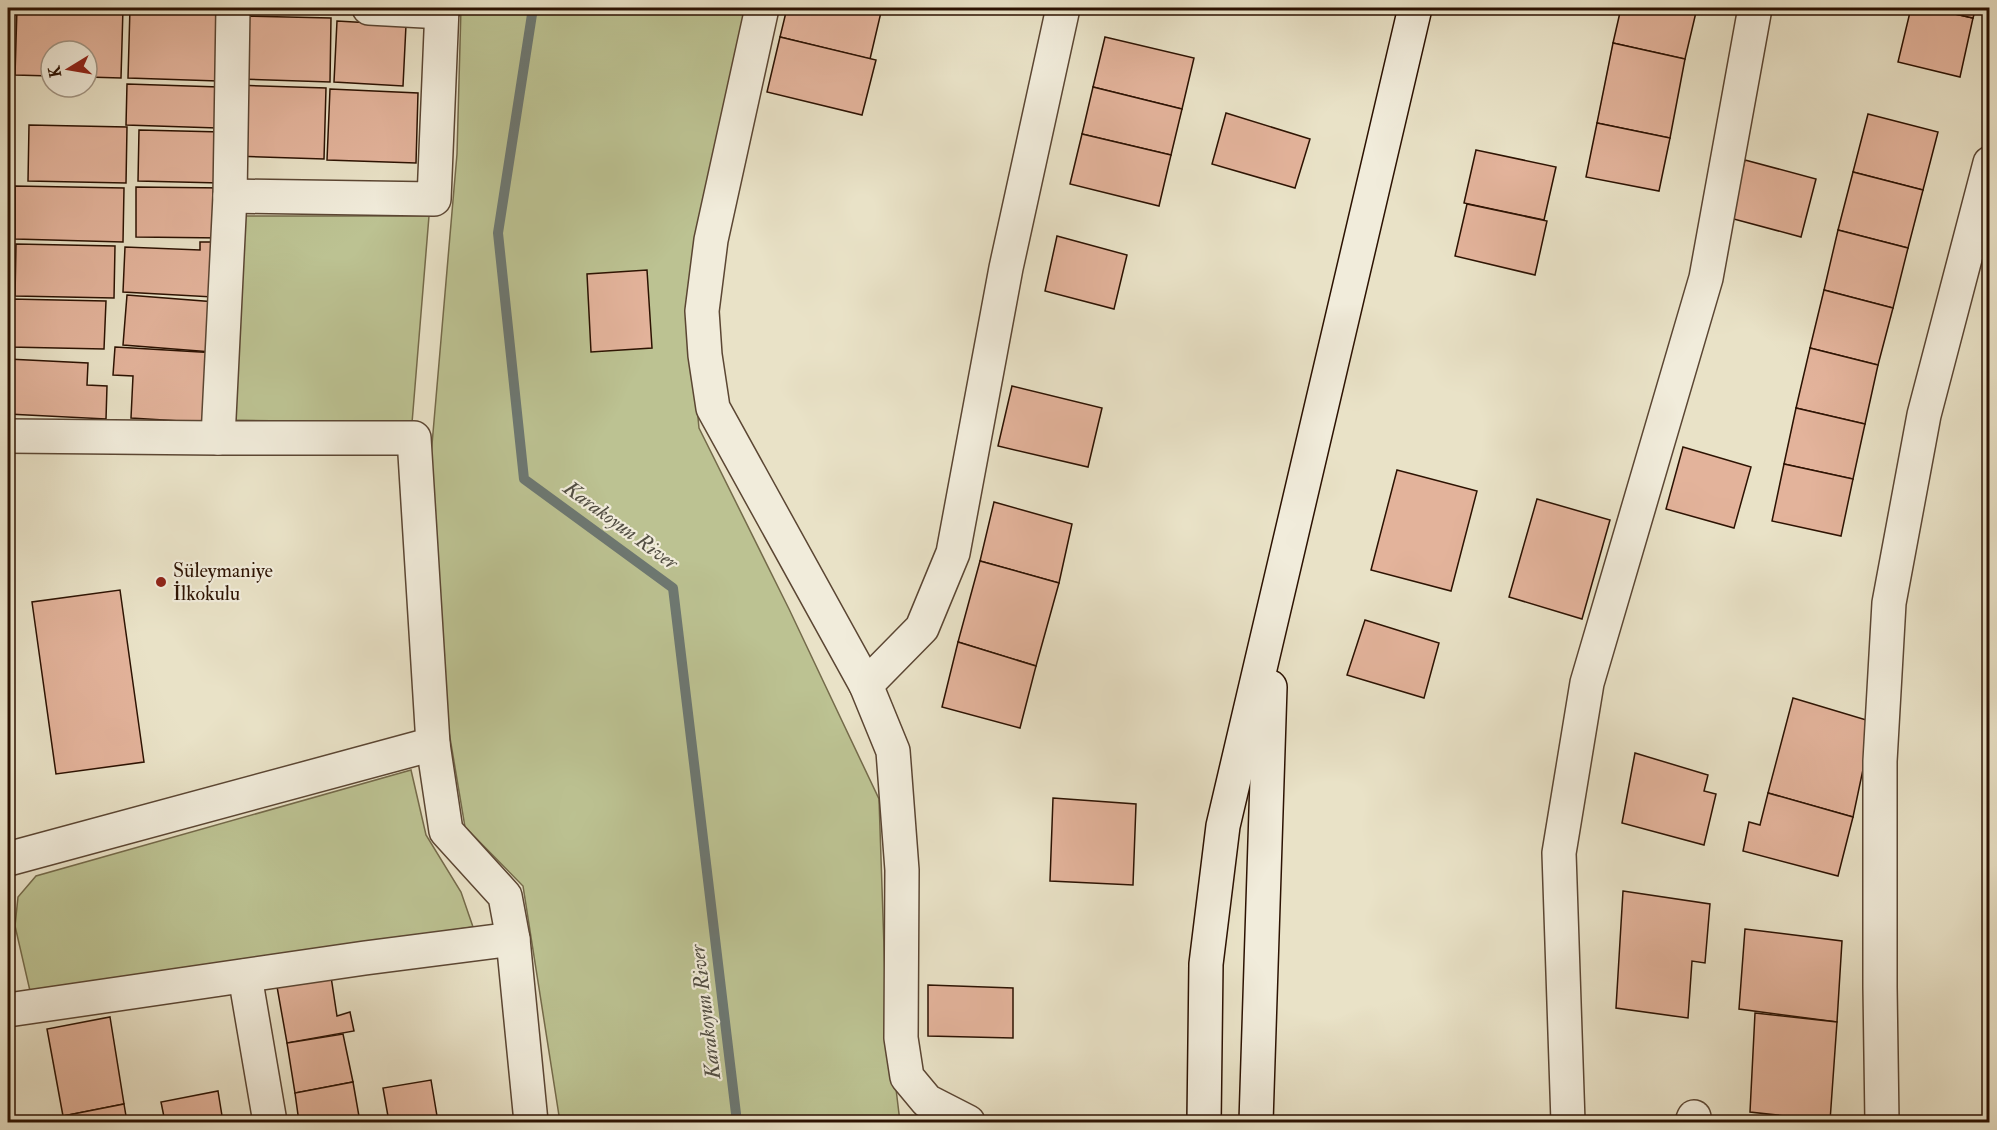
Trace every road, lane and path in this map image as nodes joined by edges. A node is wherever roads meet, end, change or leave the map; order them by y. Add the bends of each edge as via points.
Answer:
1 (233, 8) edge
2 (369, 8) edge
3 (762, 8) edge
4 (1063, 8) edge
5 (1415, 8) edge
6 (1755, 8) edge
7 (442, 10) edge
8 (1989, 163) edge
9 (230, 196) junction
10 (8, 436) edge
11 (218, 438) junction
12 (1272, 616) junction
13 (866, 685) junction
14 (433, 744) junction
15 (8, 859) edge
16 (513, 939) junction
17 (245, 976) junction
18 (8, 1011) edge
19 (270, 1122) edge
20 (531, 1122) edge
21 (968, 1122) edge
22 (1204, 1122) edge
23 (1256, 1122) edge
24 (1568, 1122) edge
25 (1882, 1122) edge

1 - 9 street
2 - 7 street
3 - 13 street via 711,240 702,311 713,408
4 - 13 street via 1006,268 953,553 922,628
5 - 12 street
6 - 24 street via 1706,278 1587,683 1559,853
7 - 9 street via 434,199
8 - 25 street via 1924,415 1889,603 1880,761
9 - 11 street
10 - 11 street
11 - 14 street via 414,438
12 - 22 street via 1222,826 1206,964
12 - 23 street
13 - 21 street via 893,751 902,870 901,1038 907,1077 927,1101
14 - 15 street
14 - 16 street via 446,831 506,896
16 - 17 street
16 - 20 street
17 - 18 street
17 - 19 street

